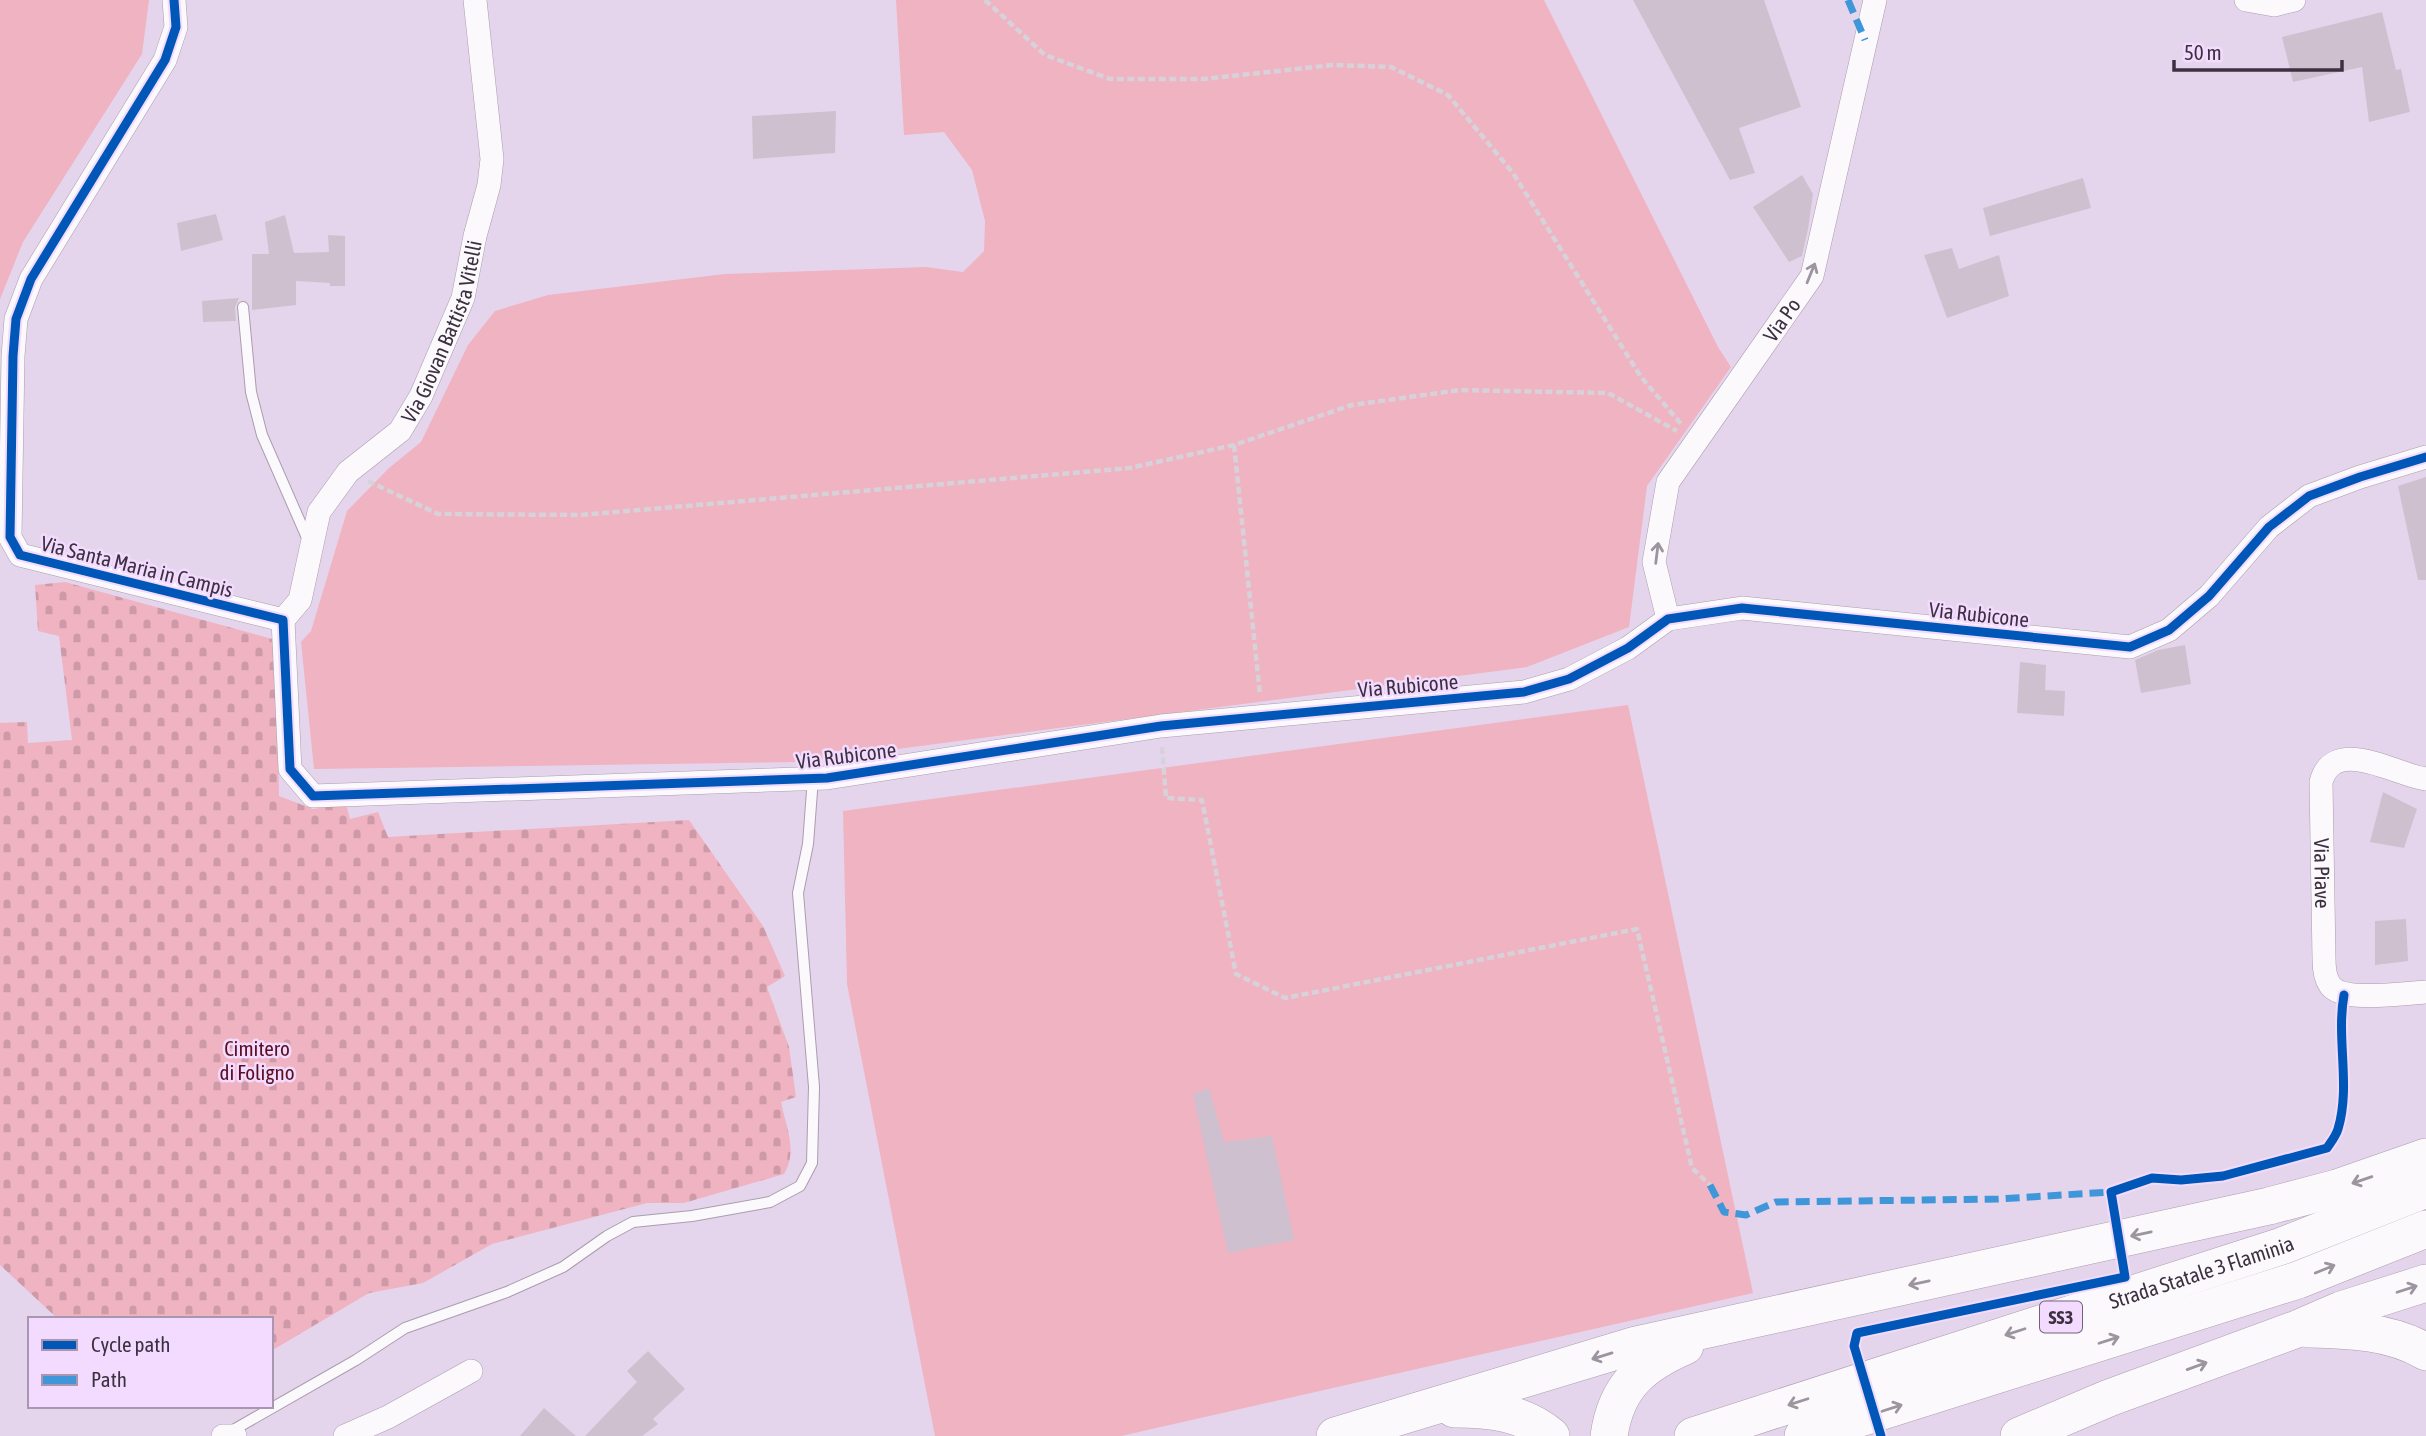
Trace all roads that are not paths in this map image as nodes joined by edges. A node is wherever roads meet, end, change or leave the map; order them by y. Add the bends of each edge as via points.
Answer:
1 (174, 0) edge
2 (475, 0) edge
3 (1875, 0) edge
4 (2246, 0) edge
5 (2294, 0) edge
6 (243, 307) dead end
7 (8, 324) edge
8 (7, 356) edge
9 (2426, 457) edge
10 (312, 549) junction
11 (10, 560) edge
12 (1668, 620) junction
13 (283, 621) junction
14 (813, 778) junction
15 (2426, 779) edge
16 (2426, 992) edge
17 (2426, 1157) edge
18 (2426, 1189) edge
19 (2426, 1229) edge
20 (2426, 1283) edge
21 (1738, 1322) junction
22 (2297, 1329) junction
23 (2426, 1352) edge
24 (471, 1371) dead end
25 (1427, 1409) junction
26 (1536, 1426) edge
27 (228, 1436) edge
28 (345, 1436) edge
29 (1335, 1436) edge
30 (1609, 1436) edge
31 (1693, 1436) edge
32 (1803, 1436) edge
33 (2020, 1436) edge

1 - 7 street, Via Santa Maria in Campis via 176,27 166,60
2 - 10 street, Via Giovan Battista Vitelli via 492,159 463,298 421,396 400,431 348,472 319,512
12 -> 3 street, Via Po via 1654,562 1668,482 1812,276
4 - 5 street via 2274,5
6 - 10 lane via 251,392 262,435
7 - 8 street, Via Santa Maria in Campis
8 - 11 street, Via Santa Maria in Campis
9 - 12 street, Via Rubicone via 2309,496 2269,527 2209,596 2169,630 2130,647 1742,608
10 - 13 street, Via Giovan Battista Vitelli via 300,600
11 - 13 street, Via Santa Maria in Campis
12 - 14 street, Via Rubicone via 1628,648 1569,679 1524,692 1161,726
13 - 14 street, Via Rubicone via 290,769 313,796
14 - 27 lane via 808,844 798,893 814,1087 812,1163 800,1186 770,1202 633,1222 564,1266 507,1292 405,1328
15 - 16 street, Via Piave via 2349,758 2324,772 2321,782 2325,973 2330,985 2344,995
17 -> 21 highway via 2269,1206
18 -> 31 highway, Strada Statale 3 Flaminia / SS3 via 2282,1246
32 -> 19 highway, Strada Statale 3 Flaminia / SS3 via 2298,1280
22 -> 20 highway
21 -> 25 highway via 1636,1345
21 - 30 highway via 1648,1365 1632,1379 1616,1406
22 - 23 highway via 2388,1336
33 -> 22 highway
24 - 28 street
25 - 26 highway via 1508,1413
25 - 29 highway

